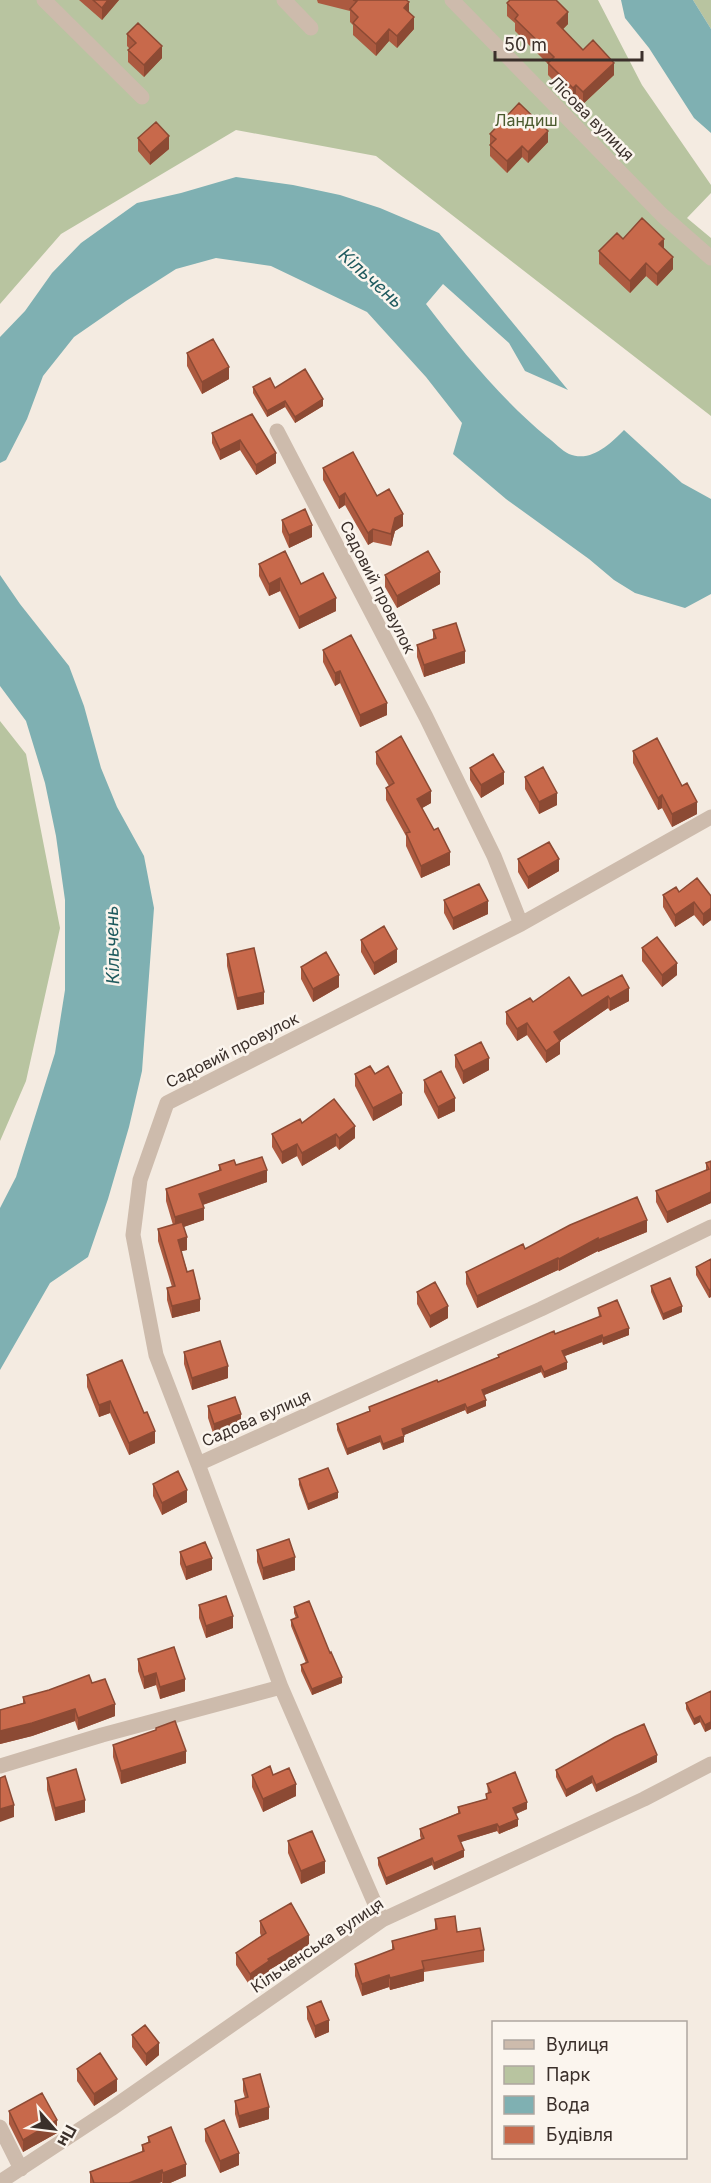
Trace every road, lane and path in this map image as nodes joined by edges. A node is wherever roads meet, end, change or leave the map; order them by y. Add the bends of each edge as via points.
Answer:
1 (44, 0) edge
2 (284, 0) edge
3 (452, 0) edge
4 (311, 28) dead end
5 (142, 97) dead end
6 (711, 258) edge
7 (277, 431) dead end
8 (711, 817) edge
9 (521, 924) junction
10 (711, 1227) edge
11 (198, 1464) junction
12 (281, 1687) junction
13 (711, 1764) edge
14 (0, 1766) edge
15 (382, 1920) junction
16 (0, 2127) edge
17 (21, 2169) junction
18 (0, 2182) edge

1 - 5 street
2 - 4 street
3 - 6 street, Лісова вулиця via 662,215
7 - 9 street, Садовий провулок via 426,717 494,856
8 - 9 street, Садовий провулок
9 - 11 street, Садовий провулок via 167,1103 140,1180 133,1235 156,1355
10 - 11 street, Садова вулиця via 541,1309
11 - 12 street, Садова вулиця
12 - 14 street
12 - 15 street, Садова вулиця
13 - 15 street, Кільченська вулиця
15 - 17 street, Кільченська вулиця
16 - 17 street
17 - 18 street, Кільченська вулиця

